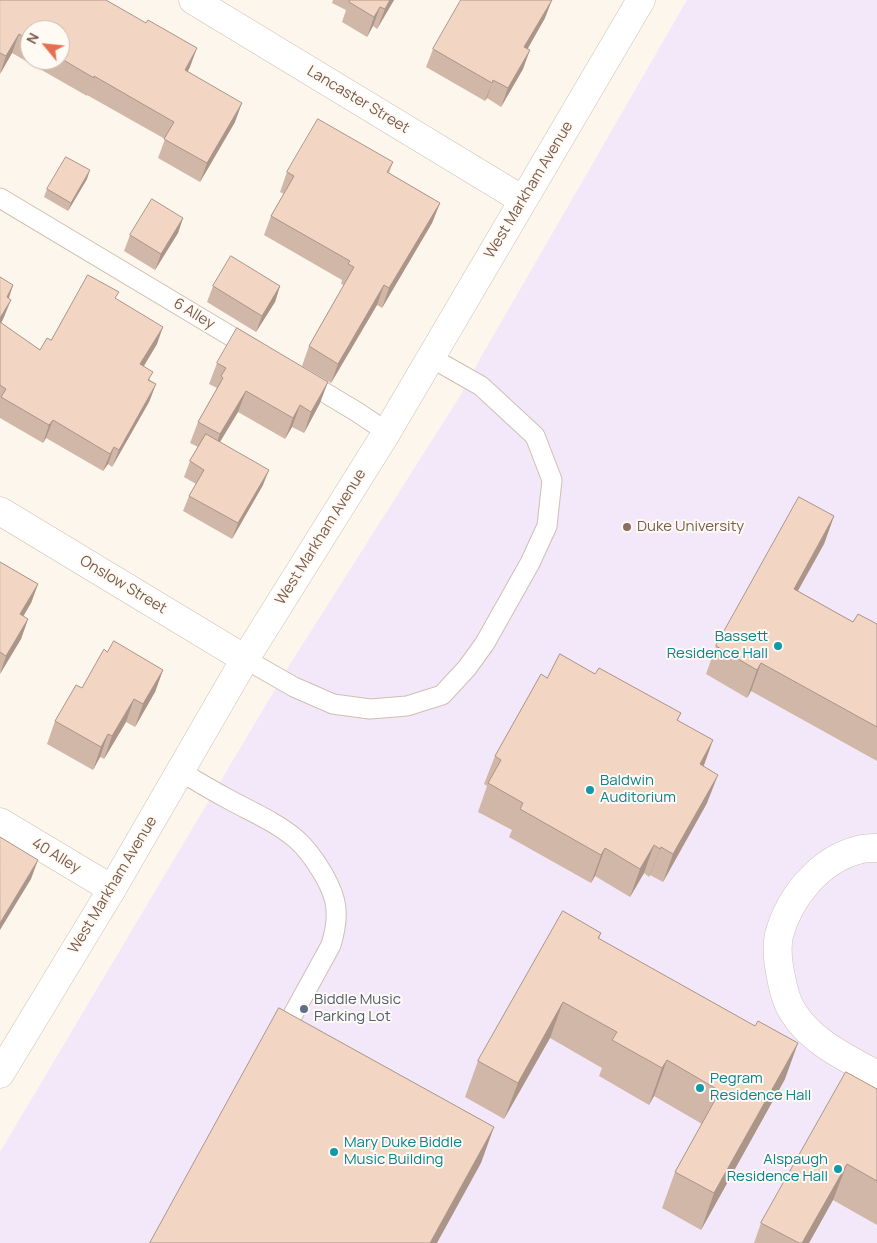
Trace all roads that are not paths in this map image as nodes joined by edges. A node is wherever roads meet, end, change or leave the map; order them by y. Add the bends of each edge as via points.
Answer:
1 (193, 0) edge
2 (641, 0) edge
3 (0, 198) edge
4 (523, 200) junction
5 (430, 357) junction
6 (272, 361) edge
7 (289, 371) edge
8 (387, 432) junction
9 (0, 511) edge
10 (245, 659) junction
11 (180, 771) junction
12 (0, 822) edge
13 (877, 848) edge
14 (112, 888) junction
15 (285, 1029) edge
16 (0, 1074) edge
17 (877, 1075) edge

1 - 4 street, Lancaster Street
2 - 4 street, West Markham Avenue
3 - 6 lane, 6 Alley
4 - 5 street, West Markham Avenue
5 - 8 street, West Markham Avenue
5 - 10 lane via 481,386 535,436 552,480 547,526 485,643 442,695 408,706 370,709 333,704 294,687
7 - 8 lane
8 - 10 street, West Markham Avenue
9 - 10 street, Onslow Street
10 - 11 street, West Markham Avenue
11 - 14 street, West Markham Avenue
11 - 15 lane via 296,839 313,857 328,883 337,910 335,933
12 - 14 street, 40 Alley
13 - 17 street via 858,850 837,858 814,875 790,906 779,937 778,960 782,988 792,1012 810,1033 834,1051
14 - 16 street, West Markham Avenue

